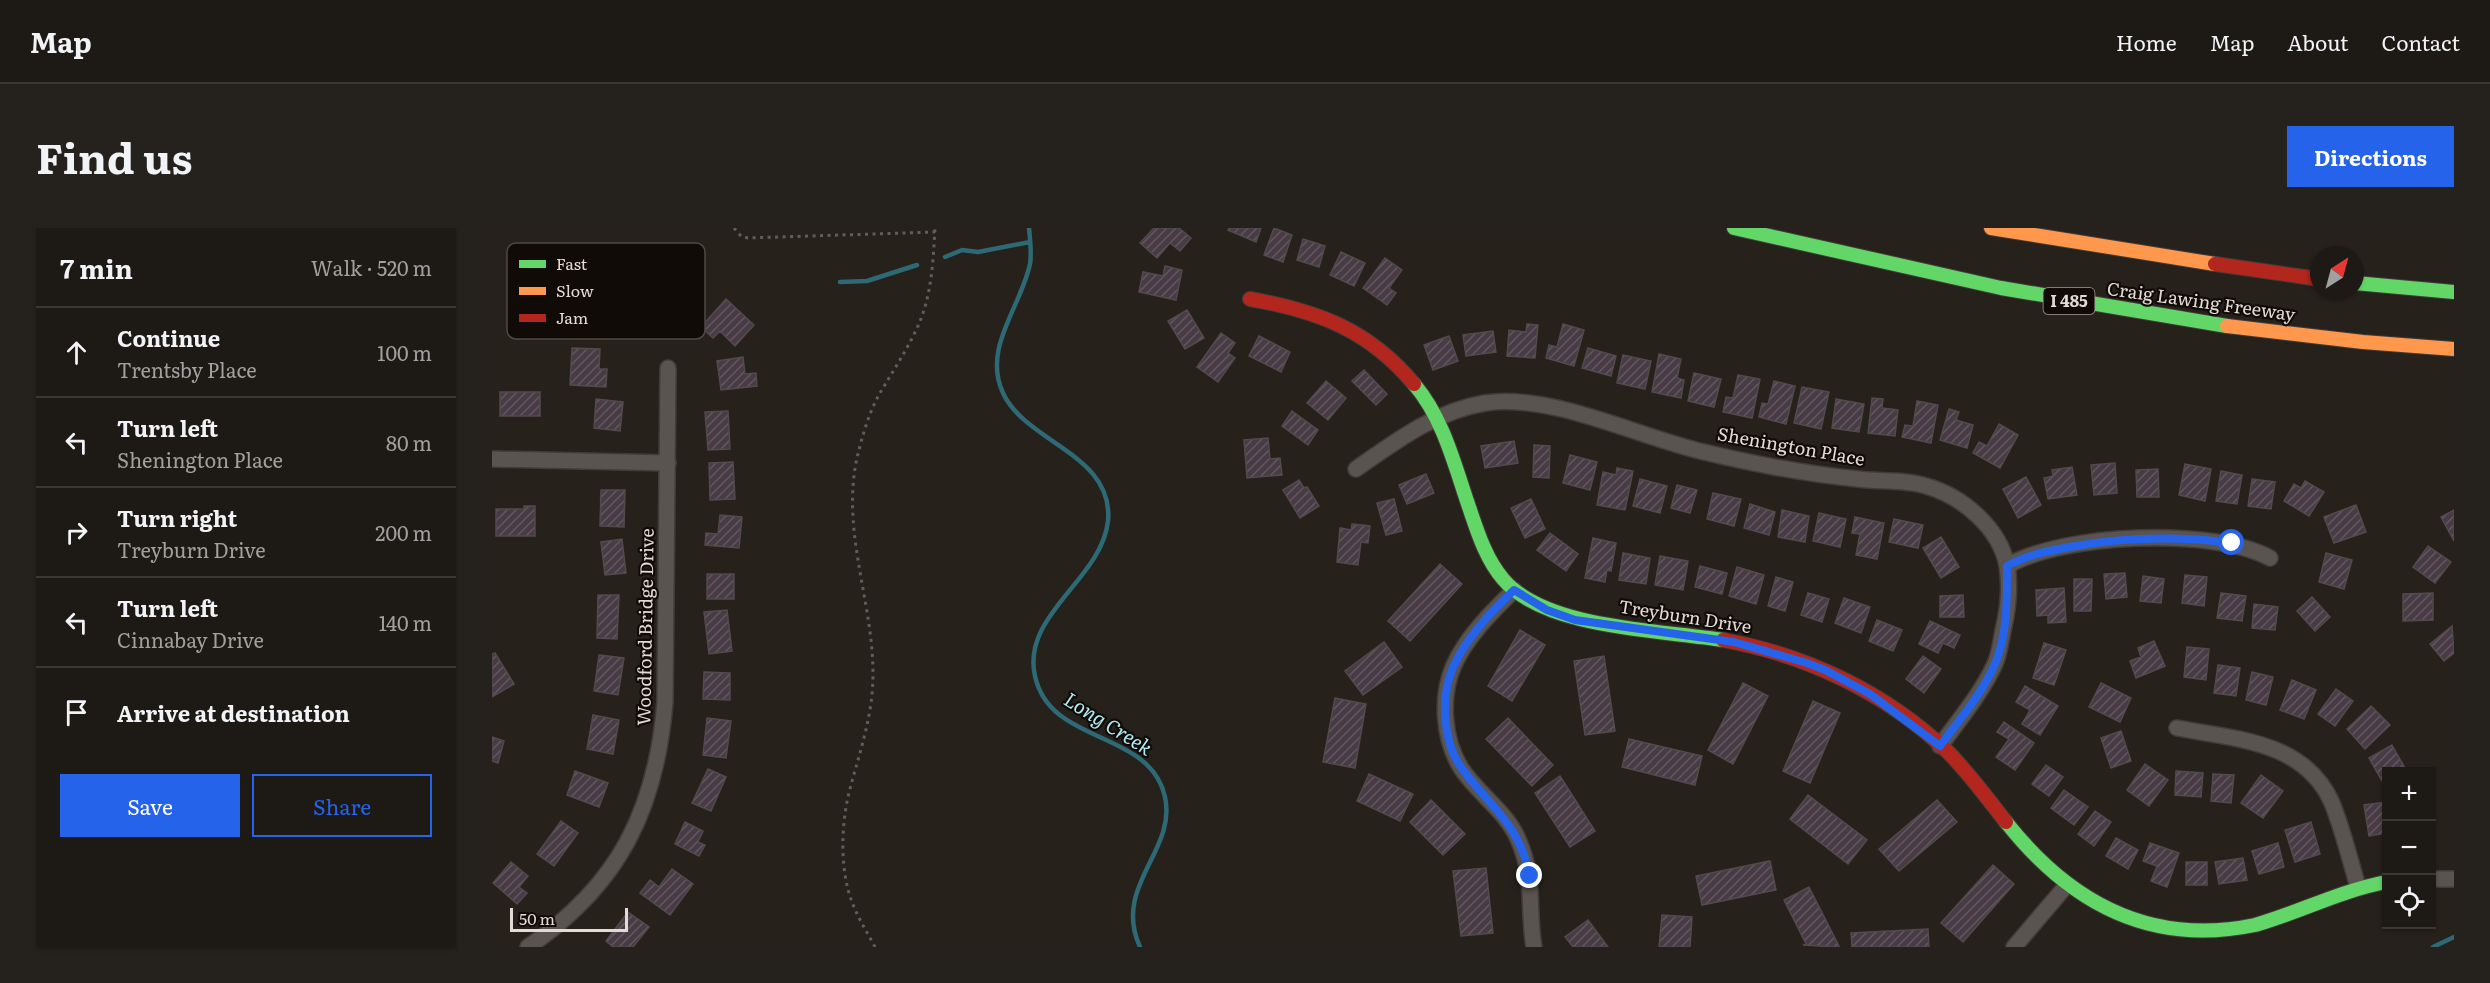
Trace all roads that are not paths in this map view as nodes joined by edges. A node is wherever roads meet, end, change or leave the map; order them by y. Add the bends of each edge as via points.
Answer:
1 (1734, 228) edge
2 (1991, 228) edge
3 (2310, 278) edge
4 (2364, 284) edge
5 (2454, 292) edge
6 (1250, 299) dead end
7 (2409, 346) junction
8 (2454, 349) edge
9 (2454, 356) edge
10 (668, 368) dead end
11 (1436, 417) junction
12 (492, 459) edge
13 (668, 463) junction
14 (1356, 469) dead end
15 (2270, 558) dead end
16 (2007, 566) junction
17 (1514, 590) junction
18 (2177, 728) dead end
19 (1940, 746) junction
20 (2436, 879) edge
21 (2454, 879) edge
22 (2382, 883) edge
23 (2066, 886) junction
24 (2358, 887) junction
25 (528, 947) edge
26 (1534, 947) edge
27 (2014, 947) edge

1 - 7 main road, Craig Lawing Freeway / I 485 via 1918,272 2067,300 2271,331
2 - 3 main road
4 - 5 main road
6 - 11 main road, Treyburn Drive via 1289,304 1320,314 1367,340 1395,363
7 - 8 main road, Craig Lawing Freeway / I 485
7 - 9 main road
10 - 13 street, Woodford Bridge Drive
11 - 14 street, Shenington Place
11 - 16 street, Shenington Place via 1488,403 1525,403 1578,414 1703,452 1856,479 1924,485 1968,506 1985,523
11 - 17 main road, Treyburn Drive via 1480,538 1491,561
12 - 13 street
13 - 25 street, Woodford Bridge Drive via 665,702 655,774 639,819 596,889
15 - 16 street via 2232,543 2143,538 2052,550
16 - 19 street, Shenington Place via 2006,617 1995,664 1981,691
17 - 19 main road, Treyburn Drive via 1547,610 1575,620 1734,642 1807,663 1870,694
17 - 26 street via 1465,645 1453,667 1446,718 1460,767 1508,821 1524,853 1530,876
18 - 24 street via 2270,746 2300,762 2318,780 2332,804
19 - 23 main road, Treyburn Drive via 2042,864
20 - 21 street
22 - 24 main road, Treyburn Drive
23 - 24 main road, Treyburn Drive via 2120,917 2168,931 2195,933 2242,930
23 - 27 street

